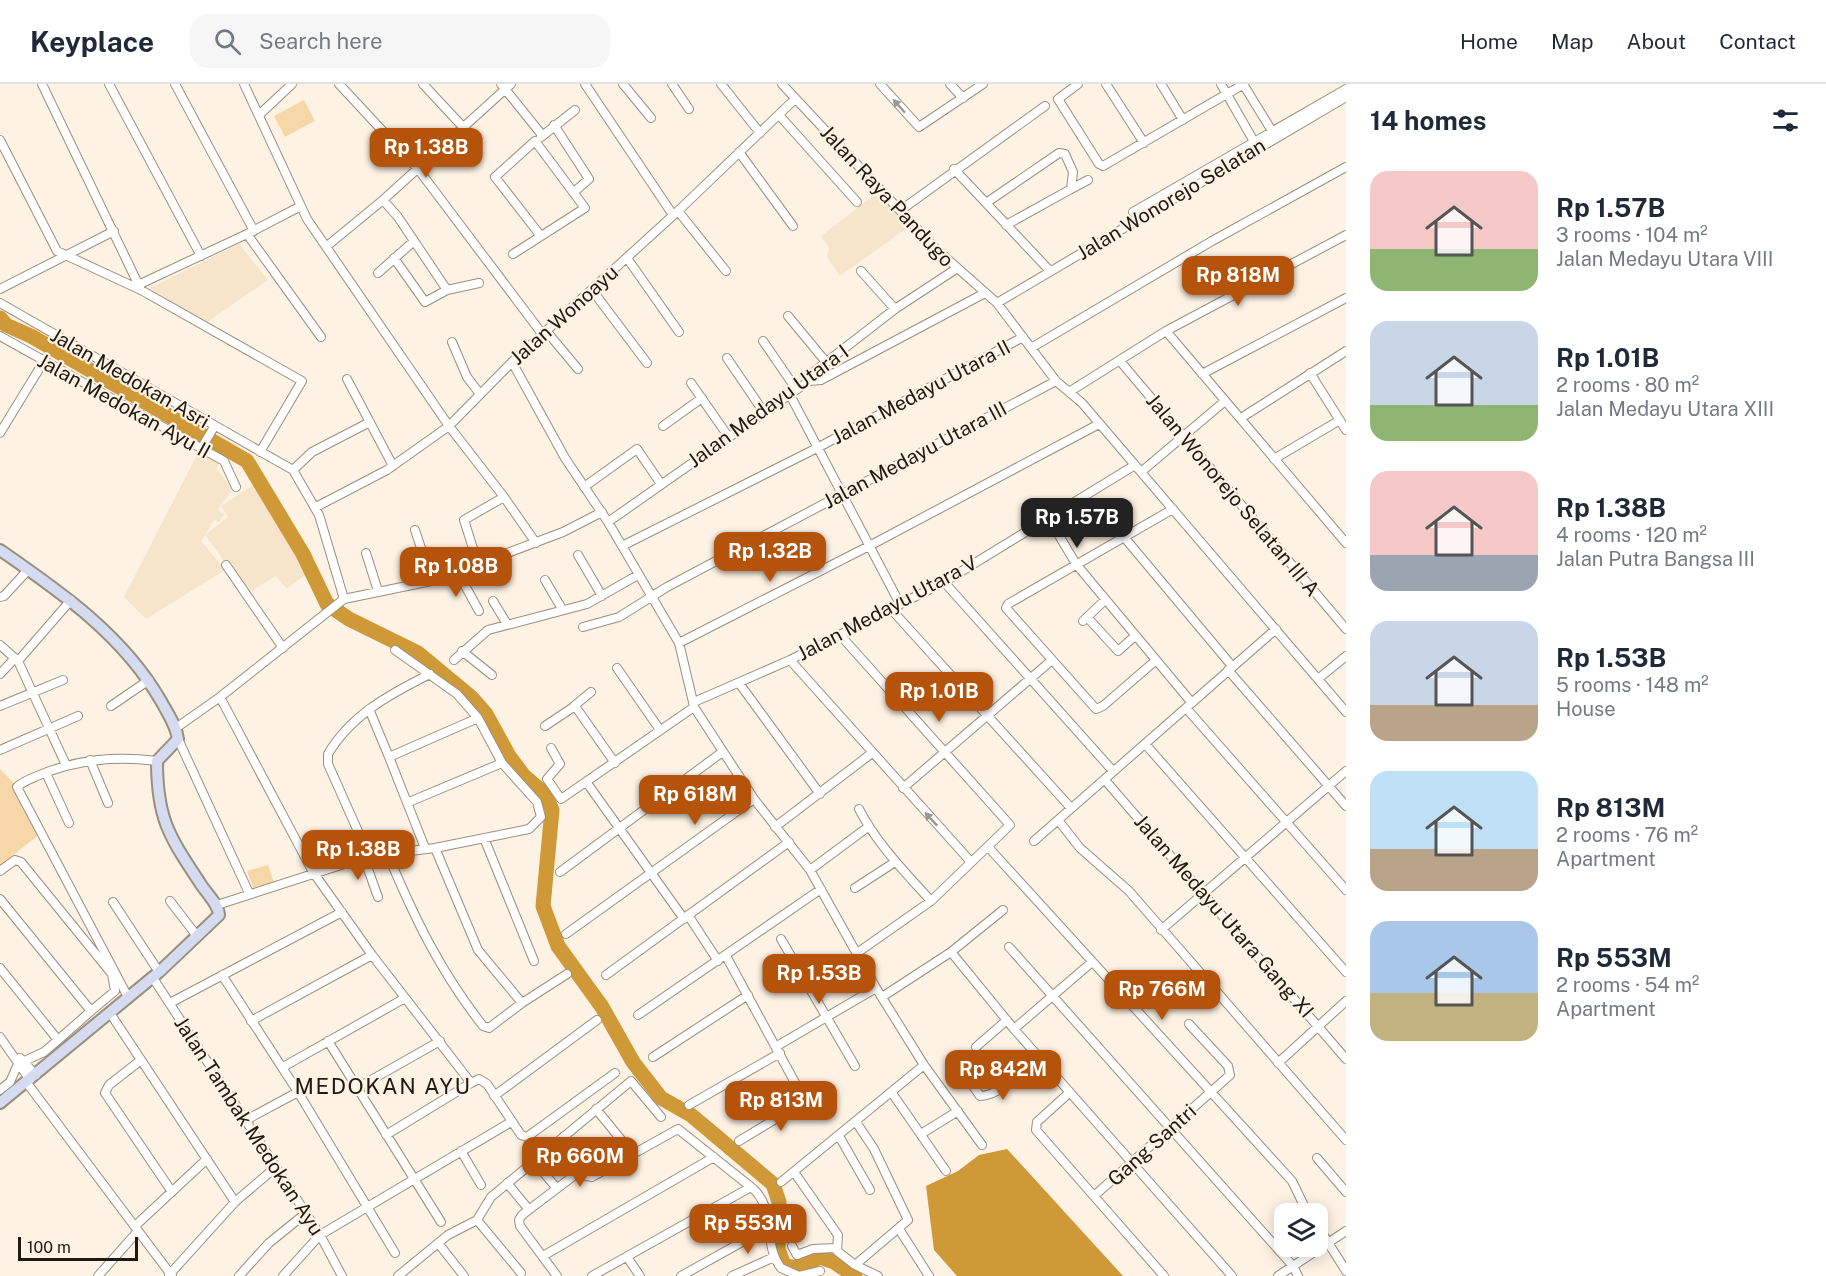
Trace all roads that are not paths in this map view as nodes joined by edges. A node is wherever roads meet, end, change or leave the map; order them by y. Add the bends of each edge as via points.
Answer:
1 (42, 84) edge
2 (109, 84) edge
3 (175, 84) edge
4 (244, 84) edge
5 (292, 84) edge
6 (339, 84) edge
7 (423, 84) edge
8 (585, 84) edge
9 (623, 84) edge
10 (672, 84) edge
11 (721, 84) edge
12 (782, 84) edge
13 (880, 84) edge
14 (950, 84) edge
15 (984, 84) edge
16 (1078, 84) edge
17 (1106, 84) edge
18 (1161, 84) edge
19 (1221, 84) edge
20 (1244, 84) edge
21 (506, 86) edge
22 (1346, 89) edge
23 (1228, 95) junction
24 (1346, 97) edge
25 (963, 98) junction
26 (795, 99) junction
27 (1045, 106) dead end
28 (690, 109) dead end
29 (575, 110) dead end
30 (259, 115) junction
31 (779, 115) junction
32 (651, 118) dead end
33 (1183, 120) junction
34 (554, 125) junction
35 (463, 127) junction
36 (760, 133) junction
37 (542, 135) junction
38 (1274, 135) junction
39 (0, 141) edge
40 (536, 141) junction
41 (1144, 143) junction
42 (1256, 145) junction
43 (739, 152) junction
44 (1346, 167) edge
45 (418, 169) junction
46 (954, 169) junction
47 (1088, 180) dead end
48 (1071, 189) junction
49 (574, 192) junction
50 (383, 200) junction
51 (857, 202) dead end
52 (986, 203) junction
53 (301, 206) junction
54 (901, 210) junction
55 (1133, 212) dead end
56 (676, 213) junction
57 (1006, 225) junction
58 (793, 226) dead end
59 (114, 231) junction
60 (250, 233) junction
61 (540, 235) junction
62 (1346, 235) edge
63 (414, 242) junction
64 (327, 246) junction
65 (513, 254) dead end
66 (63, 255) junction
67 (201, 256) junction
68 (394, 258) junction
69 (627, 258) junction
70 (956, 269) junction
71 (726, 271) dead end
72 (861, 271) dead end
73 (1050, 271) junction
74 (378, 273) dead end
75 (479, 283) dead end
76 (138, 287) junction
77 (0, 289) edge
78 (447, 290) junction
79 (592, 290) junction
80 (985, 293) junction
81 (1346, 298) edge
82 (0, 303) edge
83 (997, 303) junction
84 (895, 309) junction
85 (788, 316) dead end
86 (1166, 331) junction
87 (679, 332) dead end
88 (545, 333) junction
89 (0, 336) edge
90 (321, 337) dead end
91 (1023, 337) junction
92 (763, 341) dead end
93 (452, 342) dead end
94 (1031, 348) junction
95 (1346, 351) edge
96 (728, 358) dead end
97 (44, 361) junction
98 (1120, 361) junction
99 (512, 362) junction
100 (647, 363) dead end
101 (826, 363) junction
102 (578, 369) dead end
103 (1310, 373) junction
104 (1202, 374) junction
105 (347, 379) dead end
106 (809, 381) junction
107 (1056, 381) junction
108 (692, 383) dead end
109 (793, 391) junction
110 (1069, 392) junction
111 (480, 394) junction
112 (702, 398) junction
113 (1225, 401) junction
114 (763, 411) junction
115 (1241, 418) junction
116 (1340, 420) junction
117 (370, 422) junction
118 (1099, 424) junction
119 (449, 426) junction
120 (663, 426) dead end
121 (213, 429) junction
122 (1346, 430) edge
123 (0, 433) edge
124 (728, 436) junction
125 (1183, 436) junction
126 (202, 447) junction
127 (819, 447) junction
128 (260, 452) junction
129 (1274, 459) junction
130 (1135, 465) junction
131 (393, 466) junction
132 (292, 470) junction
133 (1141, 472) junction
134 (662, 484) junction
135 (236, 487) dead end
136 (584, 487) junction
137 (842, 493) junction
138 (504, 497) junction
139 (316, 507) junction
140 (1173, 509) junction
141 (602, 512) junction
142 (1048, 517) junction
143 (608, 522) junction
144 (415, 530) dead end
145 (1124, 537) junction
146 (536, 543) junction
147 (1346, 543) edge
148 (872, 545) junction
149 (622, 546) junction
150 (0, 550) edge
151 (366, 553) dead end
152 (578, 555) dead end
153 (478, 564) junction
154 (1076, 564) junction
155 (226, 565) dead end
156 (28, 570) junction
157 (457, 572) junction
158 (638, 575) junction
159 (545, 580) dead end
160 (432, 581) junction
161 (944, 582) junction
162 (378, 591) junction
163 (602, 596) junction
164 (0, 597) edge
165 (651, 597) junction
166 (71, 600) junction
167 (342, 600) junction
168 (1105, 600) junction
169 (493, 601) dead end
170 (900, 603) junction
171 (890, 608) junction
172 (562, 609) junction
173 (479, 611) dead end
174 (507, 624) junction
175 (583, 627) dead end
176 (1276, 629) junction
177 (1346, 629) edge
178 (841, 636) junction
179 (1135, 636) junction
180 (679, 644) junction
181 (0, 645) edge
182 (283, 648) junction
183 (395, 650) dead end
184 (462, 651) junction
185 (1346, 656) edge
186 (16, 659) junction
187 (454, 660) dead end
188 (790, 660) junction
189 (1052, 660) junction
190 (1155, 661) junction
191 (617, 668) dead end
192 (1230, 668) junction
193 (0, 674) edge
194 (430, 674) junction
195 (492, 675) dead end
196 (1318, 679) junction
197 (63, 680) dead end
198 (149, 680) junction
199 (1029, 680) junction
200 (739, 683) junction
201 (32, 692) junction
202 (591, 693) dead end
203 (220, 697) junction
204 (694, 705) junction
205 (0, 706) edge
206 (111, 706) dead end
207 (574, 706) junction
208 (1189, 706) junction
209 (369, 709) junction
210 (1346, 712) edge
211 (987, 714) junction
212 (78, 716) dead end
213 (478, 718) junction
214 (545, 726) dead end
215 (49, 728) junction
216 (660, 730) junction
217 (177, 733) junction
218 (1146, 745) junction
219 (551, 748) dead end
220 (0, 750) edge
221 (946, 750) junction
222 (721, 753) junction
223 (873, 753) junction
224 (389, 757) junction
225 (90, 760) junction
226 (157, 761) junction
227 (502, 763) junction
228 (615, 763) junction
229 (66, 765) junction
230 (1113, 771) junction
231 (1346, 771) edge
232 (46, 773) junction
233 (1105, 780) junction
234 (587, 783) junction
235 (1328, 786) junction
236 (903, 788) junction
237 (820, 794) junction
238 (754, 799) junction
239 (409, 802) junction
240 (108, 803) dead end
241 (1346, 806) edge
242 (1071, 808) junction
243 (859, 809) dead end
244 (1058, 820) junction
245 (1287, 821) junction
246 (69, 823) dead end
247 (775, 826) junction
248 (868, 827) junction
249 (619, 828) junction
250 (484, 838) junction
251 (1034, 841) dead end
252 (789, 842) junction
253 (425, 848) junction
254 (435, 848) junction
255 (989, 848) junction
256 (388, 855) junction
257 (366, 857) junction
258 (1245, 858) junction
259 (895, 862) junction
260 (971, 862) junction
261 (810, 870) junction
262 (0, 871) edge
263 (313, 872) junction
264 (560, 872) dead end
265 (651, 873) junction
266 (855, 888) dead end
267 (821, 889) junction
268 (1346, 890) edge
269 (249, 893) junction
270 (1204, 893) junction
271 (378, 897) dead end
272 (0, 899) edge
273 (170, 901) dead end
274 (113, 902) dead end
275 (931, 902) junction
276 (217, 905) junction
277 (1003, 910) dead end
278 (342, 912) junction
279 (686, 917) junction
280 (1161, 930) junction
281 (566, 934) dead end
282 (197, 936) junction
283 (782, 939) dead end
284 (1009, 947) dead end
285 (951, 952) junction
286 (857, 953) junction
287 (372, 956) junction
288 (726, 956) junction
289 (534, 961) dead end
290 (718, 961) junction
291 (1092, 962) junction
292 (0, 968) edge
293 (1346, 972) edge
294 (567, 974) dead end
295 (156, 975) junction
296 (222, 975) junction
297 (606, 975) dead end
298 (876, 988) junction
299 (748, 995) junction
300 (128, 997) junction
301 (882, 997) junction
302 (1053, 997) junction
303 (405, 998) junction
304 (1346, 1000) edge
305 (170, 1003) junction
306 (522, 1003) junction
307 (91, 1011) junction
308 (110, 1013) junction
309 (638, 1015) dead end
310 (826, 1016) junction
311 (597, 1020) dead end
312 (1006, 1020) junction
313 (251, 1021) junction
314 (1189, 1024) dead end
315 (1319, 1026) junction
316 (1014, 1029) junction
317 (0, 1037) edge
318 (58, 1040) junction
319 (328, 1041) junction
320 (440, 1041) junction
321 (976, 1047) dead end
322 (779, 1049) junction
323 (1344, 1056) edge
324 (653, 1057) dead end
325 (1039, 1057) junction
326 (19, 1060) junction
327 (141, 1060) junction
328 (1278, 1063) junction
329 (924, 1065) junction
330 (855, 1066) dead end
331 (283, 1067) junction
332 (615, 1073) dead end
333 (31, 1079) junction
334 (969, 1080) dead end
335 (471, 1083) junction
336 (357, 1088) junction
337 (0, 1090) edge
338 (298, 1092) junction
339 (1070, 1092) junction
340 (892, 1093) junction
341 (1210, 1093) junction
342 (494, 1096) junction
343 (0, 1103) edge
344 (689, 1105) dead end
345 (596, 1109) junction
346 (958, 1111) junction
347 (661, 1117) dead end
348 (246, 1120) junction
349 (511, 1122) junction
350 (856, 1122) junction
351 (1170, 1129) junction
352 (921, 1134) junction
353 (386, 1135) junction
354 (564, 1136) junction
355 (839, 1136) junction
356 (1346, 1140) edge
357 (739, 1141) dead end
358 (623, 1142) dead end
359 (982, 1145) dead end
360 (461, 1151) junction
361 (714, 1157) junction
362 (1317, 1158) dead end
363 (207, 1159) junction
364 (534, 1161) junction
365 (1134, 1162) junction
366 (588, 1164) dead end
367 (276, 1167) junction
368 (794, 1172) junction
369 (946, 1172) dead end
370 (413, 1178) junction
371 (780, 1182) dead end
372 (507, 1184) junction
373 (481, 1185) dead end
374 (554, 1185) dead end
375 (751, 1186) junction
376 (870, 1190) dead end
377 (172, 1192) junction
378 (1346, 1192) edge
379 (1094, 1196) junction
380 (235, 1202) junction
381 (1303, 1203) edge
382 (526, 1206) dead end
383 (367, 1208) junction
384 (306, 1213) junction
385 (477, 1220) junction
386 (441, 1222) dead end
387 (769, 1227) junction
388 (136, 1228) junction
389 (899, 1229) junction
390 (1346, 1231) edge
391 (320, 1235) junction
392 (1329, 1241) junction
393 (438, 1243) junction
394 (792, 1245) dead end
395 (836, 1248) junction
396 (395, 1253) dead end
397 (543, 1256) junction
398 (627, 1257) junction
399 (774, 1257) junction
400 (855, 1266) junction
401 (1293, 1266) junction
402 (1346, 1270) edge
403 (819, 1271) dead end
404 (521, 1273) dead end
405 (170, 1275) edge
406 (402, 1275) edge
407 (98, 1276) edge
408 (239, 1276) edge
409 (283, 1276) edge
410 (342, 1276) edge
411 (464, 1276) edge
412 (557, 1276) edge
413 (592, 1276) edge
414 (640, 1276) edge
415 (681, 1276) edge
416 (732, 1276) edge
417 (878, 1276) edge
418 (929, 1276) edge
419 (1164, 1276) edge
420 (1232, 1276) edge
421 (1278, 1276) edge
422 (1298, 1276) edge

1 - 59 street
2 - 67 street
3 - 60 street
4 - 30 street
5 - 30 street
6 - 45 street
7 - 35 street
8 - 56 street
9 - 32 street
10 - 28 street
11 - 36 street
12 - 26 street, Jalan Raya Pandugo
25 -> 13 street via 919,127
14 - 25 street
15 - 25 street
16 - 41 street via 1058,99 1099,164 1103,166
17 - 41 street
18 - 33 street
19 - 23 street
20 - 23 street
20 - 38 street
21 - 35 street
21 - 37 street
22 - 38 street
23 - 33 street
23 - 42 street
24 - 38 street, Jalan Wonorejo Selatan
26 - 31 street, Jalan Wonoayu
26 - 54 street, Jalan Raya Pandugo
27 - 46 street
29 - 34 street
30 - 53 street
31 - 36 street, Jalan Wonoayu
31 - 51 street
33 - 41 street
34 - 37 street
34 - 49 street via 589,179
35 - 45 street
36 - 43 street, Jalan Wonoayu
37 - 40 street
38 - 42 street, Jalan Wonorejo Selatan
39 - 66 street via 53,244
40 - 49 street
40 - 61 street via 495,177
42 - 55 street
42 - 73 street, Jalan Wonorejo Selatan
43 - 56 street, Jalan Wonoayu
43 - 58 street
44 - 94 street
45 - 50 street
45 - 88 street
46 - 52 street
46 - 54 street
47 - 48 street
48 - 52 street via 1073,172 1062,153
48 - 57 street
49 - 61 street via 585,205 583,211
50 - 63 street
50 - 64 street
52 - 57 street
53 - 60 street
53 - 64 street
54 - 70 street, Jalan Raya Pandugo
56 - 69 street, Jalan Wonoayu
56 - 71 street
57 - 73 street
59 - 66 street
59 - 76 street
60 - 67 street
60 - 90 street
61 - 65 street
62 - 86 street
63 - 68 street
63 - 78 street
64 - 119 street
66 - 76 street
66 - 77 street
67 - 76 street
68 - 74 street
68 - 78 street via 422,300 428,302
69 - 79 street, Jalan Wonoayu
69 - 87 street
70 - 80 street, Jalan Raya Pandugo
70 - 84 street, Jalan Medayu Utara I
72 - 84 street
73 - 83 street, Jalan Wonorejo Selatan
75 - 78 street
76 - 128 street via 302,381
79 - 88 street, Jalan Wonoayu
79 - 100 street
80 - 83 street, Jalan Raya Pandugo
80 - 106 street via 821,380
81 - 104 street
82 - 121 street, Jalan Medokan Asri
83 - 91 street, Jalan Raya Pandugo
84 - 101 street, Jalan Medayu Utara I
85 - 101 street
86 - 98 street
86 - 104 street
88 - 99 street, Jalan Wonoayu
88 - 102 street
89 - 97 street, Jalan Medokan Ayu II
91 - 94 street, Jalan Raya Pandugo
91 - 127 street, Jalan Medayu Utara II
92 - 109 street, Jalan Medayu Utara II
93 - 111 street via 467,377
94 - 107 street, Jalan Raya Pandugo
95 - 103 street
96 - 114 street
97 - 123 street
97 - 126 street, Jalan Medokan Ayu II
98 - 110 street
98 - 125 street, Jalan Wonorejo Selatan III A
99 - 111 street, Jalan Wonoayu
99 - 136 street
101 - 106 street, Jalan Medayu Utara I
103 - 115 street
103 - 116 street
104 - 113 street
105 - 117 street
106 - 109 street, Jalan Medayu Utara I
107 - 110 street, Jalan Raya Pandugo
107 - 137 street, Jalan Medayu Utara III
108 - 112 street
109 - 114 street, Jalan Medayu Utara I
109 - 127 street, Jalan Medayu Utara II
110 - 118 street, Jalan Raya Pandugo
111 - 119 street, Jalan Wonoayu
112 - 120 street
112 - 124 street
113 - 115 street
113 - 125 street
114 - 124 street, Jalan Medayu Utara I
115 - 129 street
116 - 122 street
116 - 129 street
117 - 131 street
117 - 132 street via 312,452
118 - 130 street, Jalan Raya Pandugo
118 - 148 street
119 - 131 street, Jalan Wonoayu
119 - 138 street
121 - 126 street
121 - 128 street, Jalan Medokan Asri
124 - 134 street, Jalan Medayu Utara I
125 - 133 street
125 - 177 street, Jalan Wonorejo Selatan III A
126 - 135 street, Jalan Medokan Ayu II via 224,461
127 - 137 street, Jalan Medayu Utara II
127 - 149 street, Jalan Medayu Utara II
128 - 132 street
129 - 147 street
130 - 133 street, Jalan Raya Pandugo
130 - 142 street, Jalan Medayu Utara V
131 - 139 street, Jalan Wonoayu
132 - 139 street
133 - 140 street, Jalan Raya Pandugo
134 - 136 street via 637,449
134 - 143 street, Jalan Medayu Utara I
136 - 141 street
137 - 148 street, Jalan Medayu Utara II
137 - 165 street, Jalan Medayu Utara III
138 - 146 street
138 - 153 street via 464,520
139 - 167 street
140 - 145 street
140 - 176 street, Jalan Raya Pandugo
141 - 143 street
141 - 146 street
142 - 154 street
142 - 161 street, Jalan Medayu Utara V
143 - 149 street
144 - 160 street
145 - 154 street
145 - 192 street
146 - 153 street
148 - 170 street, Jalan Medayu Utara II
148 - 180 street
149 - 158 street
150 - 156 street
151 - 162 street
152 - 163 street
153 - 157 street
154 - 168 street
154 - 189 street via 1006,608
155 - 182 street
156 - 164 street
156 - 166 street
157 - 160 street
157 - 173 street
158 - 163 street
158 - 165 street
159 - 172 street
160 - 162 street
161 - 170 street, Jalan Medayu Utara V
161 - 199 street
162 - 167 street
163 - 172 street
165 - 175 street, Jalan Medayu Utara III via 619,616
165 - 180 street
166 - 186 street
166 - 198 street via 109,633
167 - 182 street
168 - 179 street
168 - 179 street via 1085,619 1118,651
169 - 174 street
170 - 171 street, Jalan Medayu Utara V
171 - 178 street, Jalan Medayu Utara V
171 - 211 street
172 - 174 street
174 - 184 street via 488,630
176 - 192 street
176 - 196 street, Jalan Raya Pandugo
178 - 188 street, Jalan Medayu Utara V
178 - 221 street
179 - 190 street
180 - 204 street
181 - 186 street
182 - 203 street
183 - 194 street
184 - 187 street
184 - 195 street
185 - 196 street
186 - 193 street
186 - 201 street
188 - 200 street, Jalan Medayu Utara V
188 - 223 street
189 - 190 street via 1099,709
189 - 199 street
190 - 208 street
191 - 216 street
192 - 208 street
192 - 235 street
194 - 209 street
194 - 213 street via 457,694
196 - 210 street, Jalan Raya Pandugo
197 - 201 street
198 - 206 street
198 - 217 street
199 - 211 street
199 - 230 street
200 - 204 street, Jalan Medayu Utara V
200 - 237 street
201 - 205 street
201 - 215 street
202 - 207 street
203 - 217 street
203 - 263 street
204 - 216 street, Jalan Medayu Utara V
204 - 222 street
207 - 214 street
207 - 228 street
208 - 218 street
208 - 245 street
209 - 224 street
209 - 257 street via 327,754
211 - 221 street
211 - 242 street
212 - 215 street
213 - 224 street
213 - 227 street
215 - 220 street
215 - 229 street
216 - 228 street, Jalan Medayu Utara V
217 - 226 street
217 - 269 street
218 - 230 street
218 - 258 street
219 - 234 street, Jalan Medayu Utara V via 560,764 547,779 560,798
221 - 236 street
221 - 255 street via 1009,821 1009,828
222 - 238 street
222 - 249 street
223 - 236 street
223 - 237 street
224 - 239 street
225 - 226 street
225 - 229 street
225 - 240 street
226 - 276 street via 157,792 163,821
227 - 239 street
227 - 250 street via 537,802 541,817 530,829
228 - 234 street, Jalan Medayu Utara V
229 - 232 street
230 - 233 street
231 - 235 street
232 - 246 street
232 - 300 street via 17,787
233 - 242 street
233 - 270 street, Jalan Medayu Utara Gang XI
234 - 249 street
235 - 241 street
235 - 245 street
260 -> 236 street
237 - 247 street
238 - 247 street
238 - 265 street
239 - 253 street
242 - 244 street
243 - 248 street
244 - 251 street
244 - 280 street via 1080,848 1114,876
245 - 258 street
245 - 268 street
247 - 252 street
248 - 259 street
248 - 261 street
249 - 264 street
249 - 265 street
250 - 254 street
250 - 289 street
252 - 261 street
252 - 279 street
253 - 254 street
253 - 256 street
254 - 306 street via 478,950
255 - 260 street
255 - 291 street
256 - 257 street
256 - 306 street via 422,934 456,992 483,1026 489,1028
257 - 263 street
257 - 271 street
258 - 270 street
258 - 293 street
259 - 266 street
259 - 275 street
260 - 275 street
261 - 267 street
262 - 307 street via 15,860 21,862 112,974 115,991
263 - 269 street
263 - 278 street
265 - 279 street
265 - 281 street
267 - 286 street
267 - 288 street
269 - 276 street
270 - 280 street
270 - 315 street, Jalan Medayu Utara Gang XI
272 - 307 street
273 - 282 street
274 - 295 street, Jalan Tambak Medokan Ayu
275 - 286 street
276 - 282 street via 217,919
277 - 285 street
278 - 287 street
278 - 296 street
279 - 290 street
279 - 297 street
280 - 328 street
282 - 295 street
283 - 310 street
284 - 302 street
285 - 301 street
285 - 312 street
286 - 298 street
287 - 303 street
287 - 313 street
288 - 290 street
288 - 299 street
290 - 309 street
291 - 302 street
291 - 341 street
292 - 318 street
294 - 306 street
295 - 300 street
295 - 305 street, Jalan Tambak Medokan Ayu
296 - 305 street
296 - 313 street
298 - 301 street
298 - 310 street
299 - 322 street
299 - 324 street
300 - 308 street
301 - 329 street
302 - 316 street
302 - 351 street
303 - 319 street
303 - 320 street
304 - 315 street
305 - 348 street, Jalan Tambak Medokan Ayu
307 - 318 street
308 - 327 street
308 - 333 street
310 - 322 street
310 - 330 street
311 - 342 street
312 - 316 street
312 - 321 street
313 - 331 street
314 - 341 street, Gang Santri via 1231,1070
315 - 323 street, Jalan Medayu Utara Gang XI
315 - 328 street
316 - 325 street
317 - 326 street
318 - 326 street via 44,1052
319 - 331 street
319 - 336 street
320 - 335 street
320 - 336 street
322 - 344 street
322 - 357 street via 805,1101
325 - 334 street via 1003,1087 985,1096
325 - 339 street
326 - 333 street
326 - 337 street via 10,1082
327 - 363 street
327 - 377 street via 109,1085 105,1093
328 - 356 street
329 - 340 street
329 - 346 street
331 - 338 street
332 - 349 street via 527,1137
333 - 343 street
333 - 388 street
335 - 342 street via 483,1081
335 - 353 street
336 - 353 street
338 - 348 street
338 - 383 street
339 - 365 street
339 - 379 street via 1035,1126
340 - 350 street
340 - 352 street
341 - 351 street, Gang Santri
341 - 381 street via 1292,1181
342 - 349 street
345 - 347 street via 631,1081
345 - 354 street
345 - 358 street
346 - 352 street
346 - 359 street
348 - 367 street, Jalan Tambak Medokan Ayu
349 - 360 street
350 - 355 street
350 - 389 street via 874,1149 907,1217 907,1223
351 - 365 street, Gang Santri
351 - 401 street
352 - 369 street
353 - 370 street
354 - 364 street
354 - 366 street
355 - 368 street
355 - 376 street
360 - 370 street
360 - 373 street
361 - 375 street
361 - 397 street
361 - 397 street via 678,1129 592,1177 576,1174 519,1220
362 - 378 street
363 - 377 street
363 - 380 street
364 - 372 street
364 - 374 street
365 - 379 street, Gang Santri
365 - 420 street
367 - 380 street
367 - 384 street, Jalan Tambak Medokan Ayu
368 - 371 street
368 - 395 street via 838,1235
370 - 383 street
370 - 386 street
372 - 382 street
372 - 385 street via 491,1197
375 - 387 street via 762,1200
375 - 398 street
377 - 388 street
379 - 419 street
380 - 405 street
383 - 391 street
383 - 396 street
384 - 391 street, Jalan Tambak Medokan Ayu
384 - 408 street via 269,1243
385 - 393 street
385 - 404 street
387 - 399 street
387 - 415 street
388 - 405 street
388 - 407 street
389 - 400 street
389 - 418 street
390 - 392 street
391 - 409 street
391 - 410 street, Jalan Tambak Medokan Ayu
392 - 401 street
392 - 402 street
393 - 406 street
393 - 411 street
394 - 395 street via 797,1255 813,1249
395 - 400 street
397 - 412 street
398 - 413 street
398 - 414 street
399 - 403 street via 791,1274 804,1276
399 - 416 street
400 - 417 street
401 - 421 street
401 - 422 street

